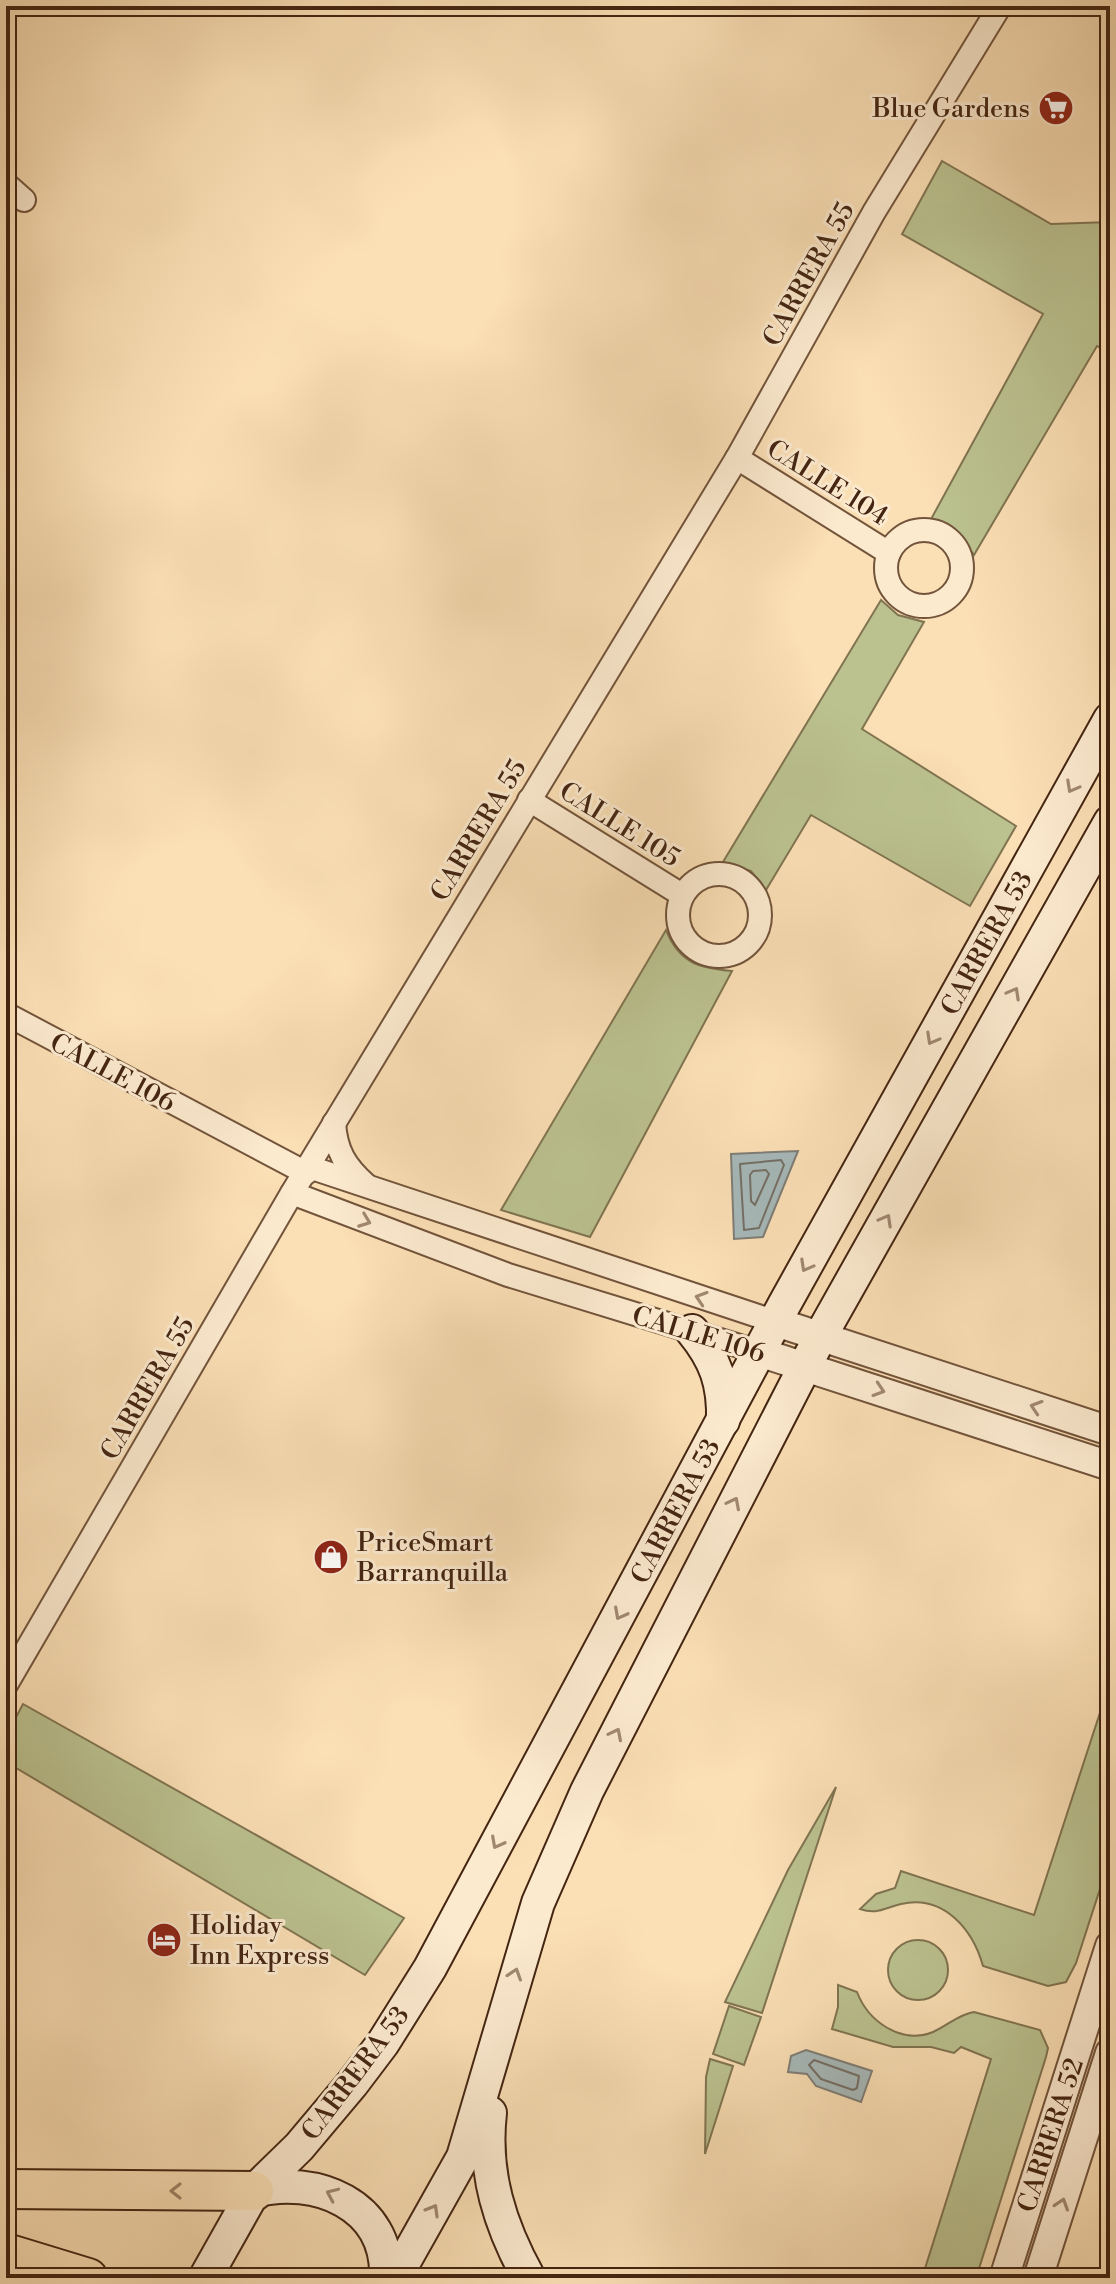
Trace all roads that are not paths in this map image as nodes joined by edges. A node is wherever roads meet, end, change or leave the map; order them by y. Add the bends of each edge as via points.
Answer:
1 (1000, 6) edge
2 (6, 184) edge
3 (24, 200) dead end
4 (737, 458) junction
5 (889, 553) dead end
6 (1110, 719) edge
7 (529, 800) junction
8 (1110, 822) edge
9 (682, 895) dead end
10 (6, 1014) edge
11 (334, 1123) junction
12 (307, 1170) junction
13 (292, 1193) junction
14 (389, 1195) junction
15 (776, 1322) junction
16 (692, 1331) junction
17 (820, 1337) junction
18 (759, 1352) junction
19 (805, 1366) junction
20 (723, 1421) junction
21 (1110, 1431) edge
22 (1110, 1466) edge
23 (6, 1685) edge
24 (1110, 1946) edge
25 (496, 2049) junction
26 (1110, 2053) edge
27 (6, 2189) edge
28 (254, 2191) junction
29 (6, 2253) edge
30 (88, 2278) edge
31 (205, 2278) edge
32 (386, 2278) edge
33 (395, 2278) edge
34 (529, 2278) edge
35 (1004, 2278) edge
36 (1038, 2278) edge

1 - 4 street, CARRERA 55 via 874,212
2 - 3 street
4 - 5 street, CALLE 104
4 - 7 street, CARRERA 55
6 -> 15 main road, CARRERA 53
7 - 9 street, CALLE 105
7 - 11 street, CARRERA 55
17 -> 8 main road, CARRERA 53
10 - 12 street, CALLE 106
11 - 12 street, CARRERA 55
11 - 14 street, CALLE 106 via 336,1146 347,1168 366,1185
12 - 13 street, CARRERA 55
12 - 14 street, CALLE 106
13 -> 16 street, CALLE 106 via 508,1275
13 - 23 street, CARRERA 55
15 -> 14 street, CALLE 106
15 - 17 street, CALLE 106
15 - 18 main road, CARRERA 53
16 - 18 street, CALLE 106
16 - 20 main road via 719,1372
17 - 19 main road, CARRERA 53
21 -> 17 street, CALLE 106
18 - 19 street, CALLE 106
18 - 20 main road, CARRERA 53
19 -> 22 street, CALLE 106
25 -> 19 main road, CARRERA 53 via 538,1903 587,1791
20 -> 28 main road, CARRERA 53 via 430,1968 352,2084
24 - 35 street, CARRERA 52
33 -> 25 main road, CARRERA 53 via 463,2157
25 - 34 main road via 486,2144 509,2242
36 -> 26 street, CARRERA 52
28 -> 27 highway
28 - 31 main road, CARRERA 53
32 -> 28 main road via 372,2229 345,2200 298,2184
29 - 30 highway

